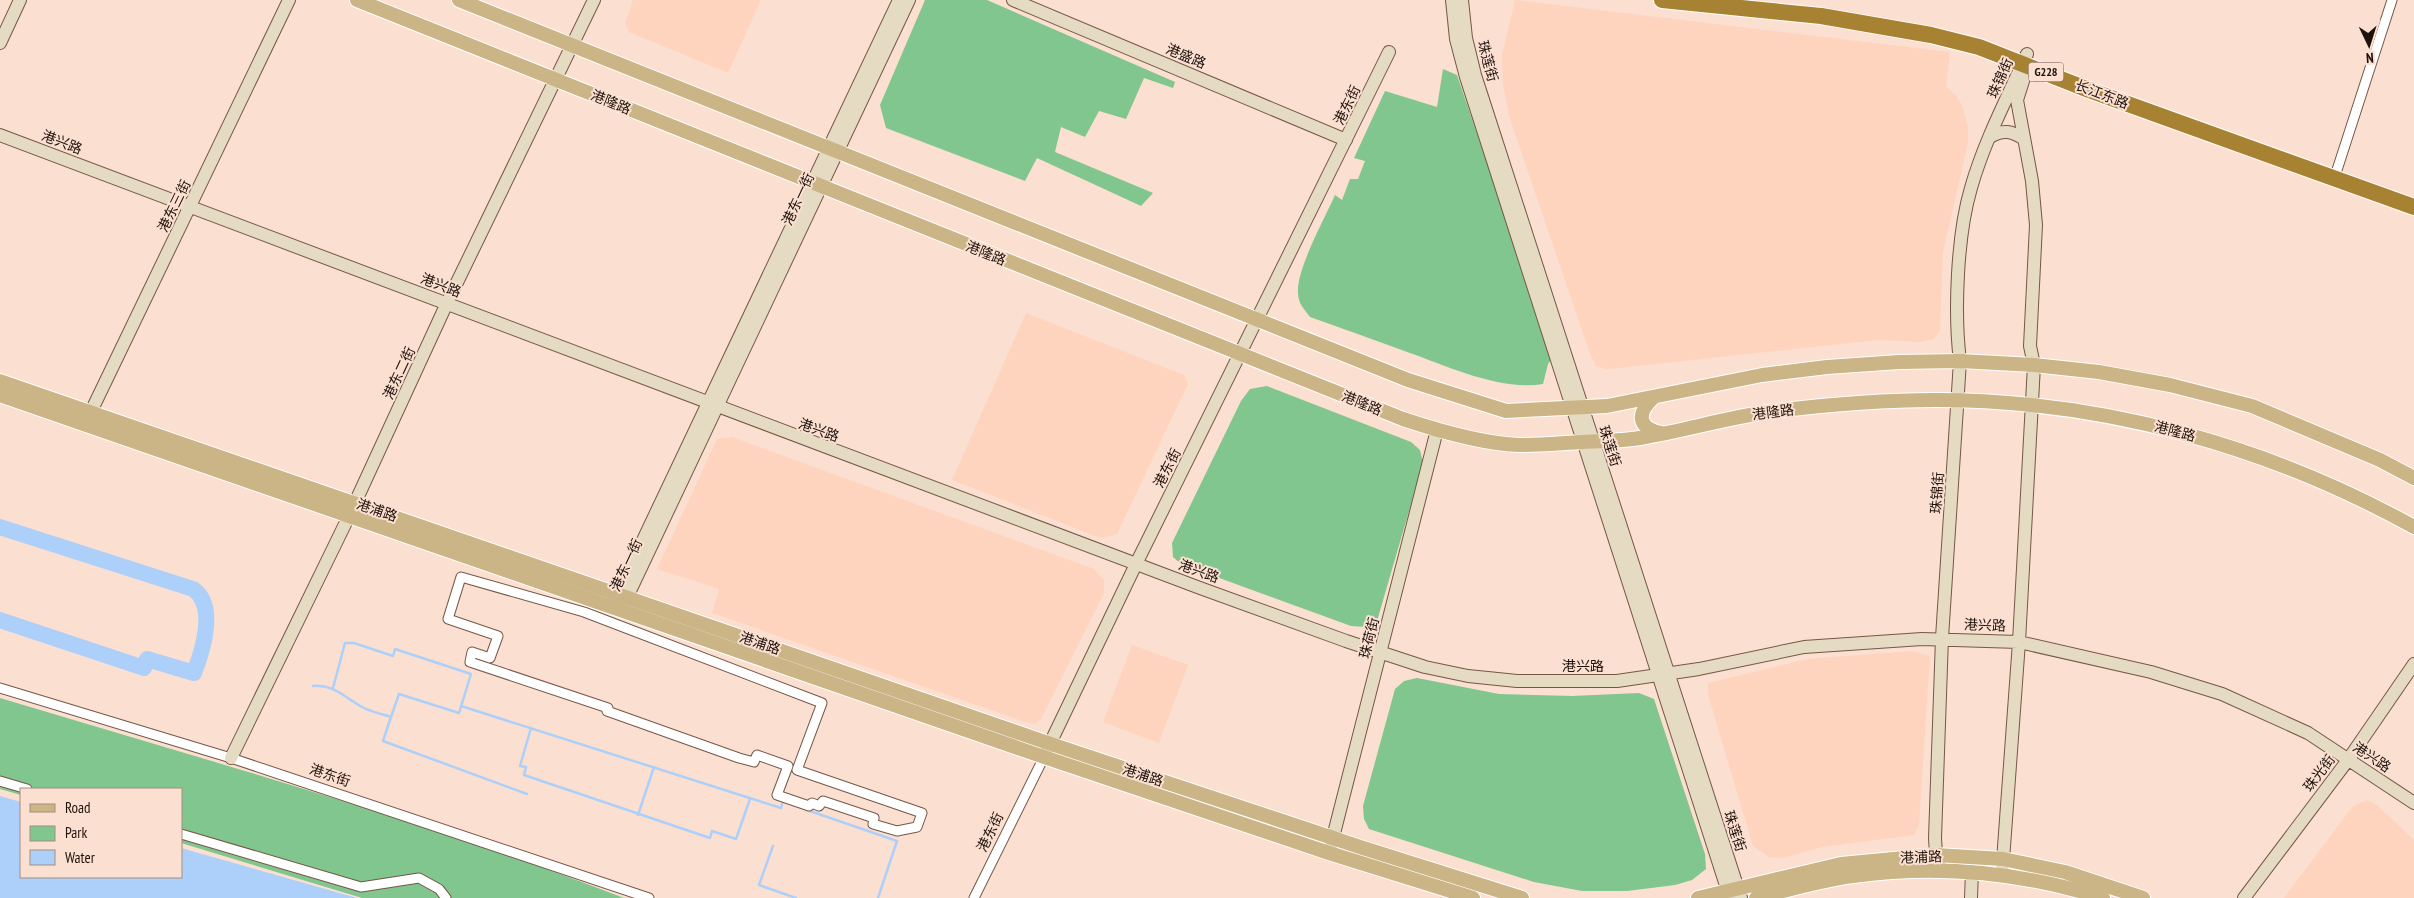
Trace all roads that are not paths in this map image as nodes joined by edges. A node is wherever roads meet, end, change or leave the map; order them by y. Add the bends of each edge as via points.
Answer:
1 (20, 0) edge
2 (289, 0) edge
3 (357, 0) edge
4 (458, 0) edge
5 (594, 0) edge
6 (899, 0) edge
7 (909, 0) edge
8 (1013, 0) edge
9 (1452, 0) edge
10 (1462, 0) edge
11 (1662, 0) edge
12 (1746, 0) edge
13 (2392, 0) edge
14 (0, 43) edge
15 (572, 46) junction
16 (1389, 52) dead end
17 (2026, 61) junction
18 (556, 80) junction
19 (0, 134) edge
20 (1990, 137) junction
21 (2024, 139) junction
22 (1346, 140) junction
23 (833, 150) junction
24 (2337, 170) junction
25 (816, 184) junction
26 (2414, 198) edge
27 (190, 206) junction
28 (2414, 207) edge
29 (447, 304) junction
30 (1258, 320) junction
31 (1241, 354) junction
32 (1960, 362) junction
33 (2034, 365) junction
34 (0, 381) edge
35 (0, 395) edge
36 (1653, 398) junction
37 (1958, 400) junction
38 (712, 405) junction
39 (2033, 405) junction
40 (1577, 408) junction
41 (88, 418) junction
42 (1437, 430) junction
43 (1661, 433) junction
44 (1588, 441) junction
45 (2414, 478) edge
46 (355, 503) junction
47 (349, 516) junction
48 (2414, 527) edge
49 (1136, 564) junction
50 (623, 595) junction
51 (617, 609) junction
52 (1942, 638) junction
53 (2019, 642) junction
54 (1382, 652) junction
55 (2414, 664) edge
56 (1663, 675) junction
57 (0, 688) edge
58 (1051, 744) junction
59 (1044, 757) junction
60 (231, 758) junction
61 (2348, 760) junction
62 (0, 781) edge
63 (24, 788) edge
64 (2414, 804) edge
65 (897, 831) joint
66 (182, 834) edge
67 (1334, 838) junction
68 (1329, 853) junction
69 (1936, 855) junction
70 (2003, 859) junction
71 (1942, 870) junction
72 (1972, 871) junction
73 (2002, 874) junction
74 (1734, 894) edge
75 (446, 898) edge
76 (649, 898) edge
77 (974, 898) edge
78 (1473, 898) edge
79 (1522, 898) edge
80 (1698, 898) edge
81 (1756, 898) edge
82 (1971, 898) edge
83 (2103, 898) edge
84 (2143, 898) edge
85 (2244, 898) edge

1 - 14 main road
2 - 27 main road, 港东三街
3 - 18 main road, 港隆路
4 - 15 main road
5 - 15 main road, 港东二街
6 - 23 main road, 港东一街
7 - 23 main road, 港东一街
8 - 22 main road, 港盛路
9 - 40 main road, 珠莲街 via 1461,60
10 - 40 main road, 珠莲街 via 1470,58
11 - 17 highway, 长江东路 / G228 via 1877,25 1931,35
12 - 17 highway, 长江东路 / G228 via 1850,11 1933,25 1983,38
13 - 24 street
15 - 18 main road, 港东二街
15 - 23 main road
16 - 22 main road, 港东街
17 - 20 main road, 珠锦街
17 - 21 main road, 珠锦街 via 2017,100
17 - 24 highway, 长江东路 / G228 via 2092,81
17 - 28 highway, 长江东路 / G228 via 2089,90
18 - 25 main road, 港隆路
18 - 29 main road, 港东二街
19 - 27 main road, 港兴路
20 - 21 main road via 2008,131
20 - 32 main road, 珠锦街 via 1971,188 1963,222 1957,335
21 - 33 main road, 珠锦街 via 2035,208 2030,346
22 - 30 main road, 港东街
23 - 25 main road, 港东一街
23 - 30 main road
24 - 26 highway, 长江东路 / G228
25 - 31 main road, 港隆路
25 - 38 main road, 港东一街
27 - 29 main road, 港兴路
27 - 41 main road, 港东三街
29 - 38 main road, 港兴路
29 - 46 main road, 港东二街
30 - 31 main road, 港东街
30 - 40 main road via 1408,380 1497,409
31 - 42 main road, 港隆路
31 - 49 main road, 港东街
32 - 33 main road
32 - 36 main road via 1827,367 1762,375
32 - 37 main road, 珠锦街
33 - 39 main road, 珠锦街
33 - 45 main road via 2161,383 2252,406 2362,452
34 - 41 main road, 港浦路
35 - 41 main road, 港浦路
36 - 40 main road
36 - 43 main road via 1644,408 1642,422 1650,431
37 - 39 main road, 港隆路
37 - 43 main road, 港隆路 via 1908,400 1794,409
37 - 52 main road, 珠锦街
38 - 49 main road, 港兴路
38 - 50 main road, 港东一街
39 - 48 main road, 港隆路 via 2067,408 2169,428 2238,450 2326,483
39 - 53 main road, 珠锦街
40 - 44 main road, 珠莲街
41 - 46 main road, 港浦路
41 - 47 main road, 港浦路
42 - 44 main road, 港隆路 via 1519,445
42 - 54 main road, 珠荷街
43 - 44 main road, 港隆路 via 1636,439
44 - 56 main road, 珠莲街
46 - 47 main road, 港东二街
46 - 50 main road, 港浦路
47 - 51 main road, 港浦路
47 - 60 main road, 港东二街
49 - 54 main road, 港兴路
49 - 58 main road, 港东街
50 - 51 main road, 港东一街 via 621,610
50 - 58 main road, 港浦路
51 - 59 main road, 港浦路
52 - 53 main road, 港兴路
52 - 56 main road, 港兴路 via 1804,647
52 - 69 main road, 珠锦街
53 - 61 main road, 港兴路 via 2151,672 2222,694 2308,733
53 - 70 main road, 珠锦街
54 - 56 main road, 港兴路 via 1425,667 1517,682 1617,681
54 - 67 main road, 珠荷街
55 - 61 main road, 珠光街
56 - 74 main road, 珠莲街
57 - 60 street, 港东街
58 - 59 main road, 港东街
58 - 67 main road, 港浦路
59 - 68 main road, 港浦路
59 - 77 street, 港东街
60 - 76 street, 港东街
61 - 64 main road, 港兴路
61 - 85 main road, 珠光街
62 - 63 street
65 - 65 street via 873,824 874,818 823,800 819,806 812,803 809,806 777,795 788,766 757,755 754,762 739,758 607,711 608,708 470,662 472,652 490,658 498,636 448,619 462,577 584,612 822,703 797,770 922,813 917,827
66 - 75 street via 361,887 419,878 439,889
67 - 68 main road, 珠荷街
67 - 79 main road, 港浦路
68 - 78 main road, 港浦路
69 - 70 main road, 港浦路
69 - 71 main road, 珠锦街
69 - 74 main road, 港浦路 via 1841,864
70 - 73 main road, 珠锦街
70 - 84 main road, 港浦路 via 2065,872
71 - 72 main road, 港浦路
71 - 81 main road, 港浦路 via 1851,876
72 - 73 main road, 港浦路
72 - 82 main road
73 - 83 main road, 港浦路 via 2034,879
74 - 80 main road, 港浦路

